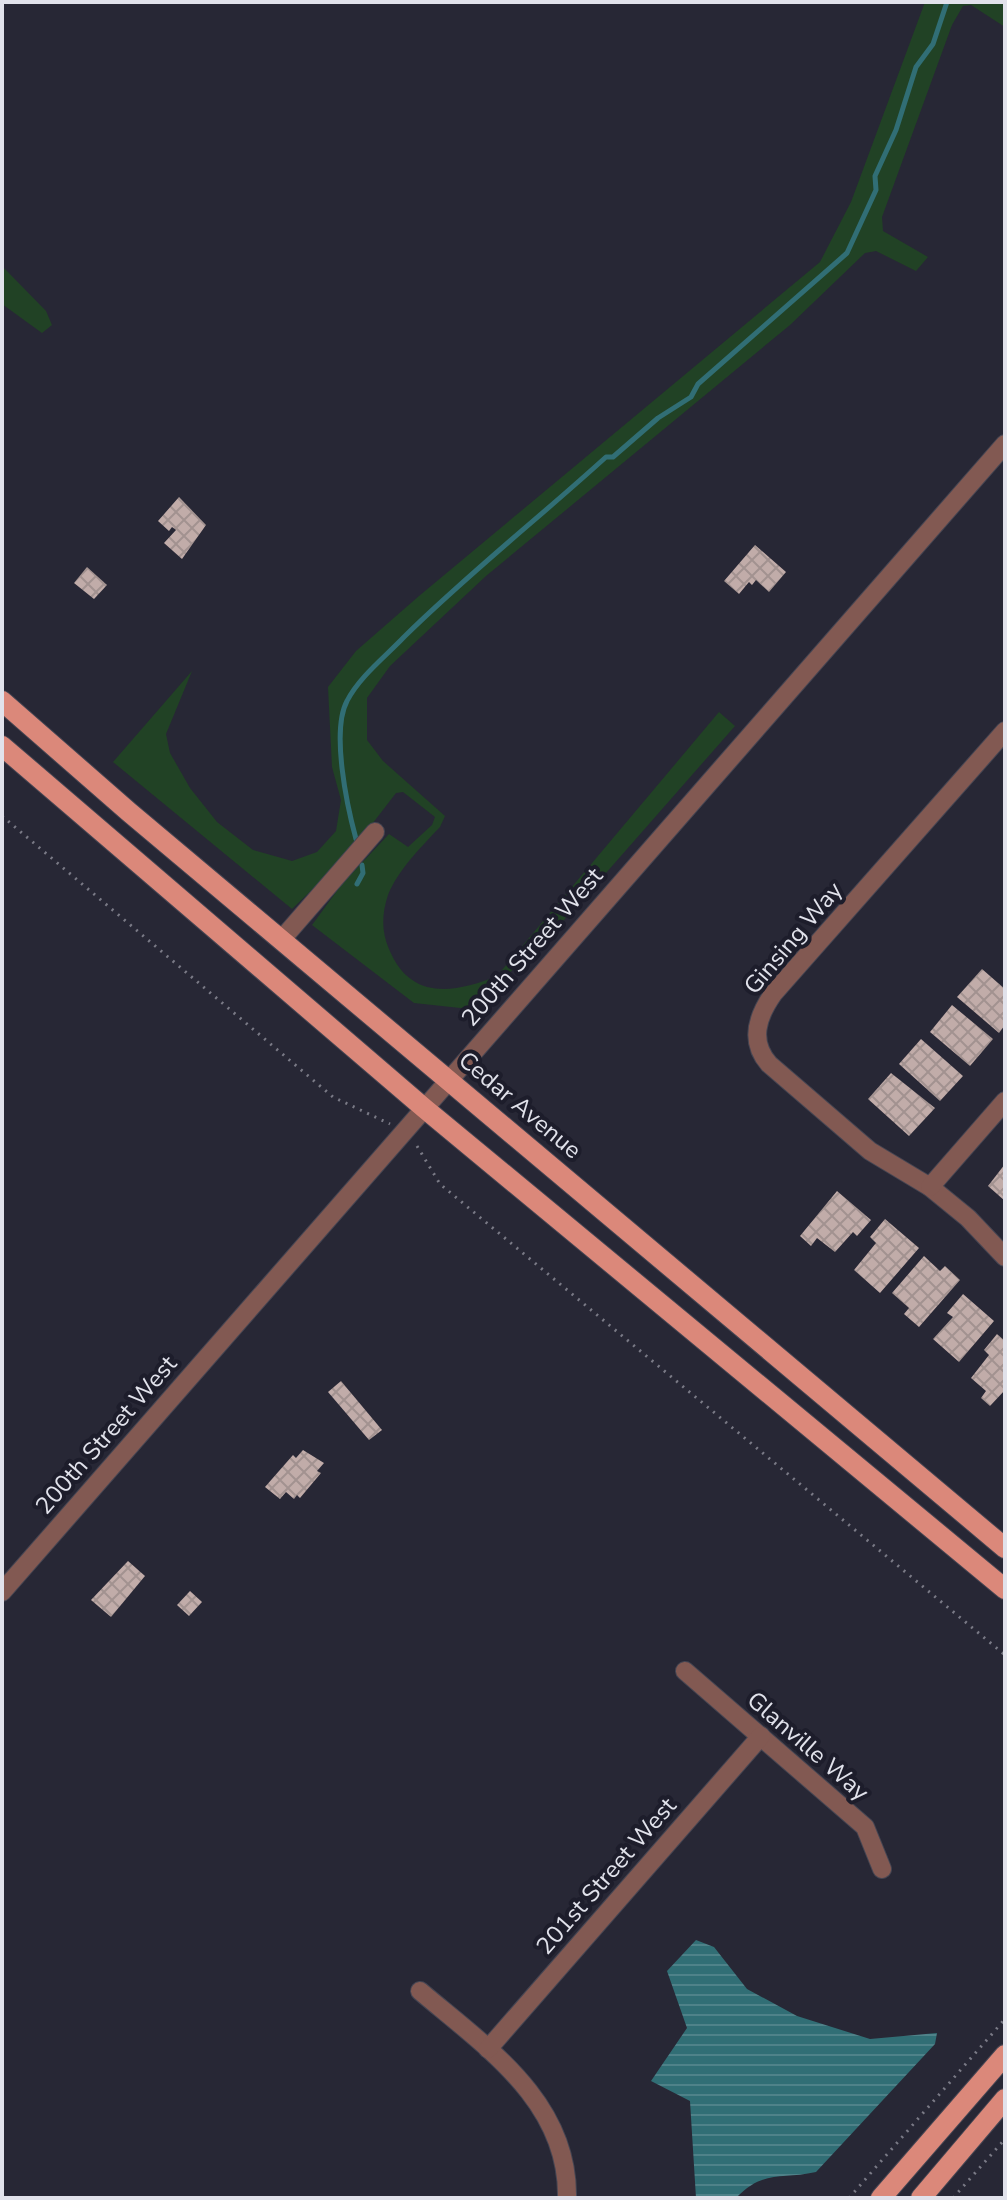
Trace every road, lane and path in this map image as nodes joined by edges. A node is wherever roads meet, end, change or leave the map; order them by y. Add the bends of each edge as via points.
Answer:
1 (1003, 450) edge
2 (2, 701) edge
3 (1005, 731) edge
4 (2, 746) edge
5 (2, 816) edge
6 (375, 832) dead end
7 (282, 939) junction
8 (449, 1079) junction
9 (1005, 1101) edge
10 (424, 1108) junction
11 (404, 1131) junction
12 (930, 1187) junction
13 (1005, 1257) edge
14 (1005, 1548) edge
15 (1005, 1589) edge
16 (2, 1592) edge
17 (1005, 1655) edge
18 (685, 1671) dead end
19 (761, 1736) junction
20 (882, 1869) dead end
21 (420, 1991) dead end
22 (1005, 2019) edge
23 (488, 2049) junction
24 (1005, 2055) edge
25 (1005, 2099) edge
26 (1005, 2139) edge
27 (567, 2198) edge
28 (849, 2198) edge
29 (881, 2198) edge
30 (921, 2198) edge
31 (953, 2198) edge

1 - 8 street, 200th Street West
2 - 7 main road, Cedar Avenue
3 - 12 street, Ginsing Way via 773,994 756,1030 760,1054 769,1064 870,1151
4 - 10 main road
5 - 11 path via 333,1097
6 - 7 street
7 - 8 main road, Cedar Avenue
8 - 10 street, 200th Street West
8 - 14 main road, Cedar Avenue
9 - 12 street
10 - 11 street, 200th Street West
10 - 15 main road
11 - 16 street, 200th Street West
11 - 17 path via 440,1184
12 - 13 street, Ginsing Way
18 - 19 street, Glanville Way
19 - 20 street, Glanville Way via 865,1827
19 - 23 street, 201st Street West
21 - 23 street
22 - 28 path
23 - 27 street via 527,2089 554,2128
24 - 29 main road
25 - 30 main road
26 - 31 path

